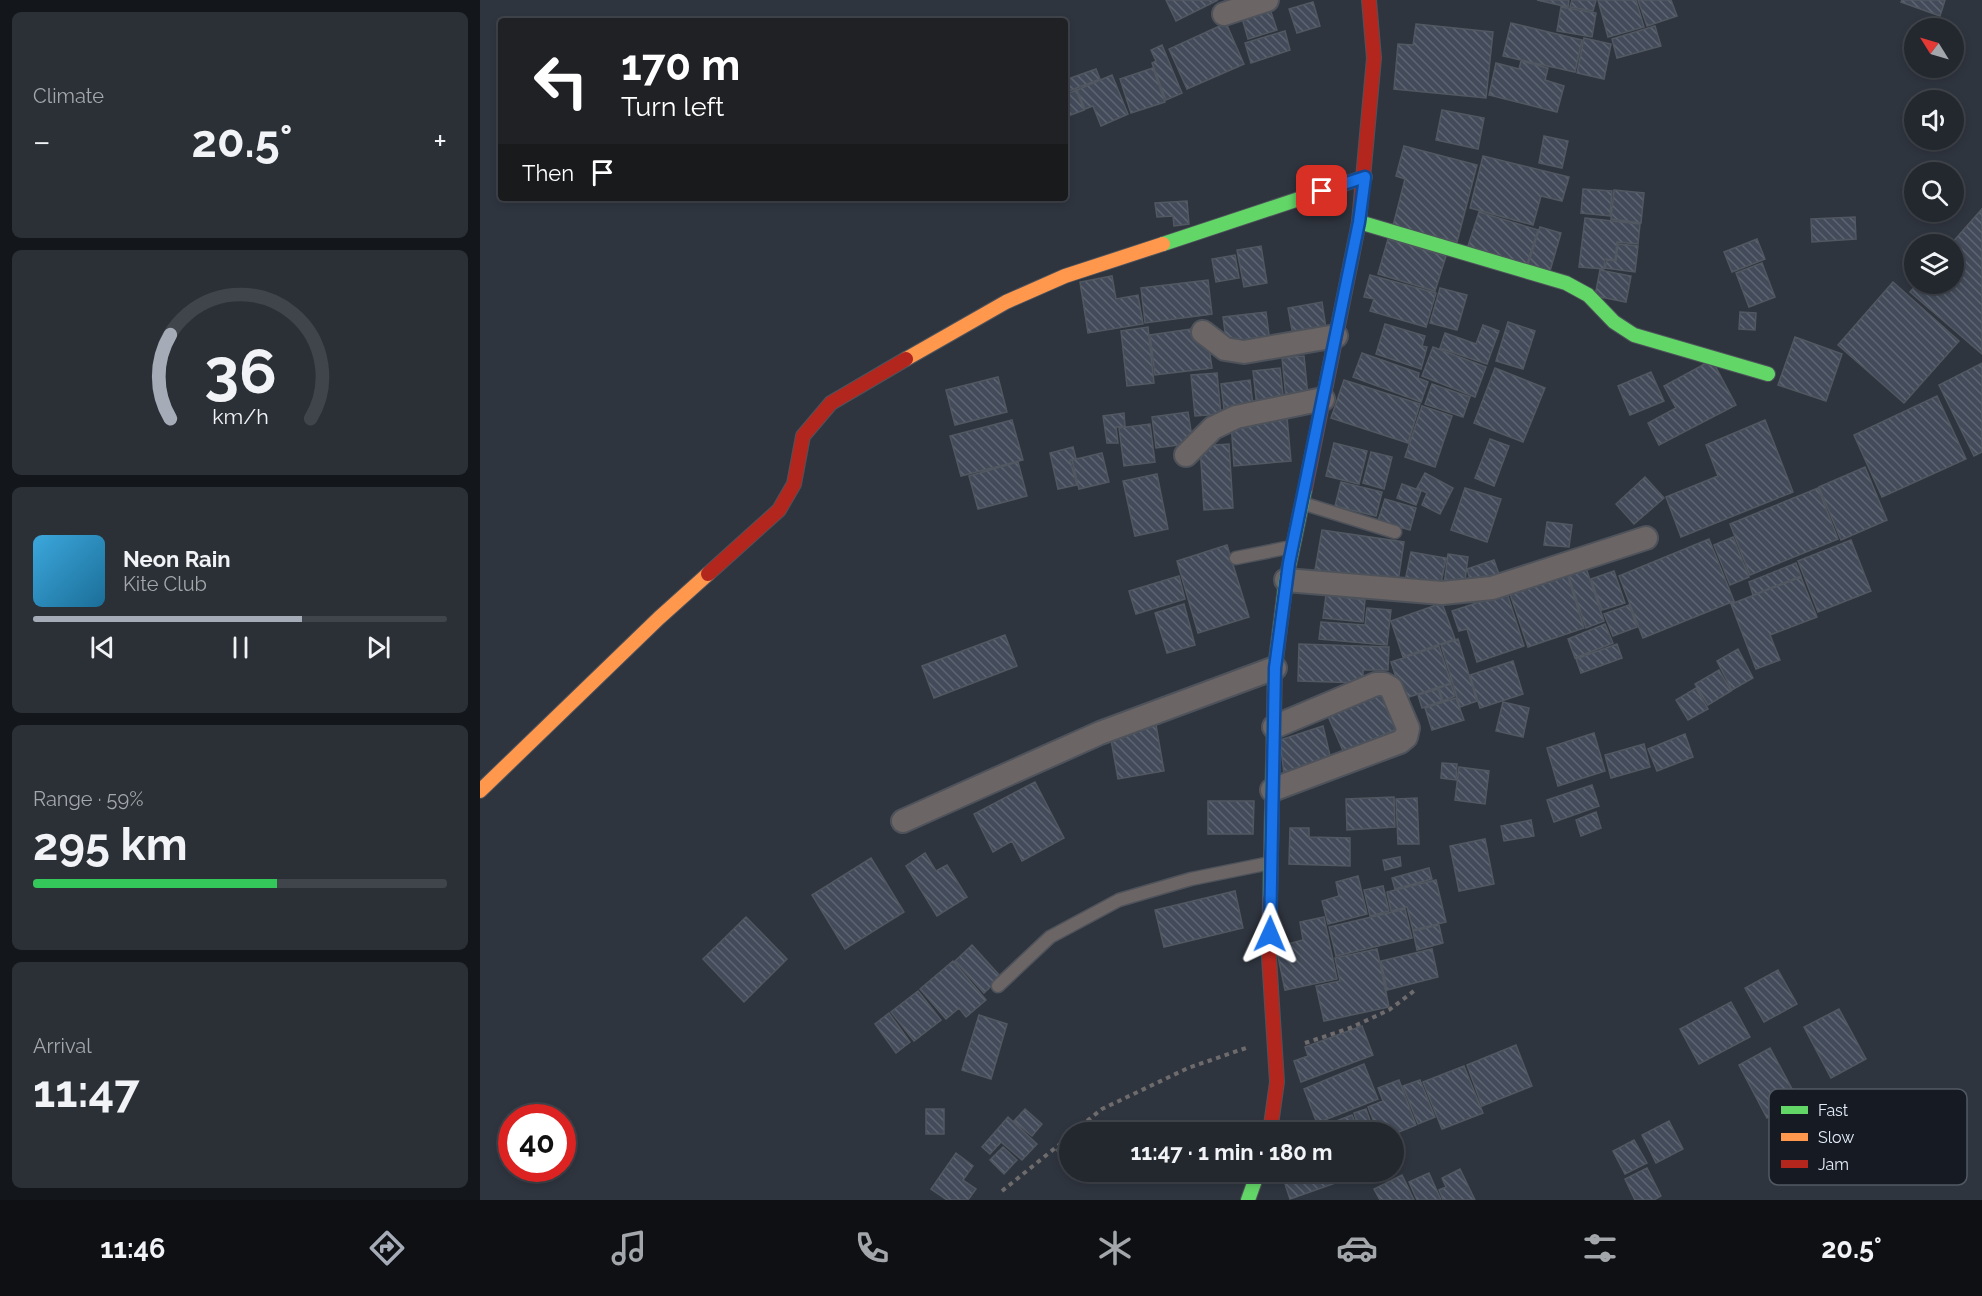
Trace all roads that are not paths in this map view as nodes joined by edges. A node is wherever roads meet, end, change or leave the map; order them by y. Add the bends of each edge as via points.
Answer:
1 (1267, 0) edge
2 (1369, 0) edge
3 (1224, 14) dead end
4 (1365, 177) junction
5 (1359, 222) junction
6 (1203, 332) dead end
7 (1336, 336) junction
8 (1768, 374) dead end
9 (1323, 399) junction
10 (1186, 455) dead end
11 (1302, 503) junction
12 (1395, 532) dead end
13 (1646, 537) dead end
14 (1292, 547) junction
15 (1236, 558) dead end
16 (1286, 580) junction
17 (1275, 668) junction
18 (1274, 727) junction
19 (1272, 790) junction
20 (480, 791) edge
21 (903, 821) dead end
22 (1271, 863) junction
23 (998, 986) dead end
24 (1271, 1122) edge
25 (1254, 1182) edge
26 (1248, 1200) edge

1 - 3 street
2 - 4 street via 1374,58
4 - 5 street
4 - 20 street via 1065,276 1006,302 831,403 803,436 794,483 779,510 659,618
5 - 7 street
5 - 8 street via 1566,283 1588,295 1614,322 1634,335
6 - 7 street via 1225,349 1244,352
7 - 9 street
9 - 10 street via 1236,417 1213,428
9 - 11 street
11 - 12 lane
11 - 14 street
13 - 16 street via 1492,588 1442,593
14 - 15 lane
14 - 16 street
16 - 17 street
17 - 18 street
17 - 21 street via 1100,733
18 - 19 street
18 - 19 street via 1384,684 1391,687 1408,728 1400,742
19 - 22 street
22 - 23 lane via 1191,879 1119,900 1050,937
22 - 24 street via 1269,957 1277,1082
25 - 26 street

